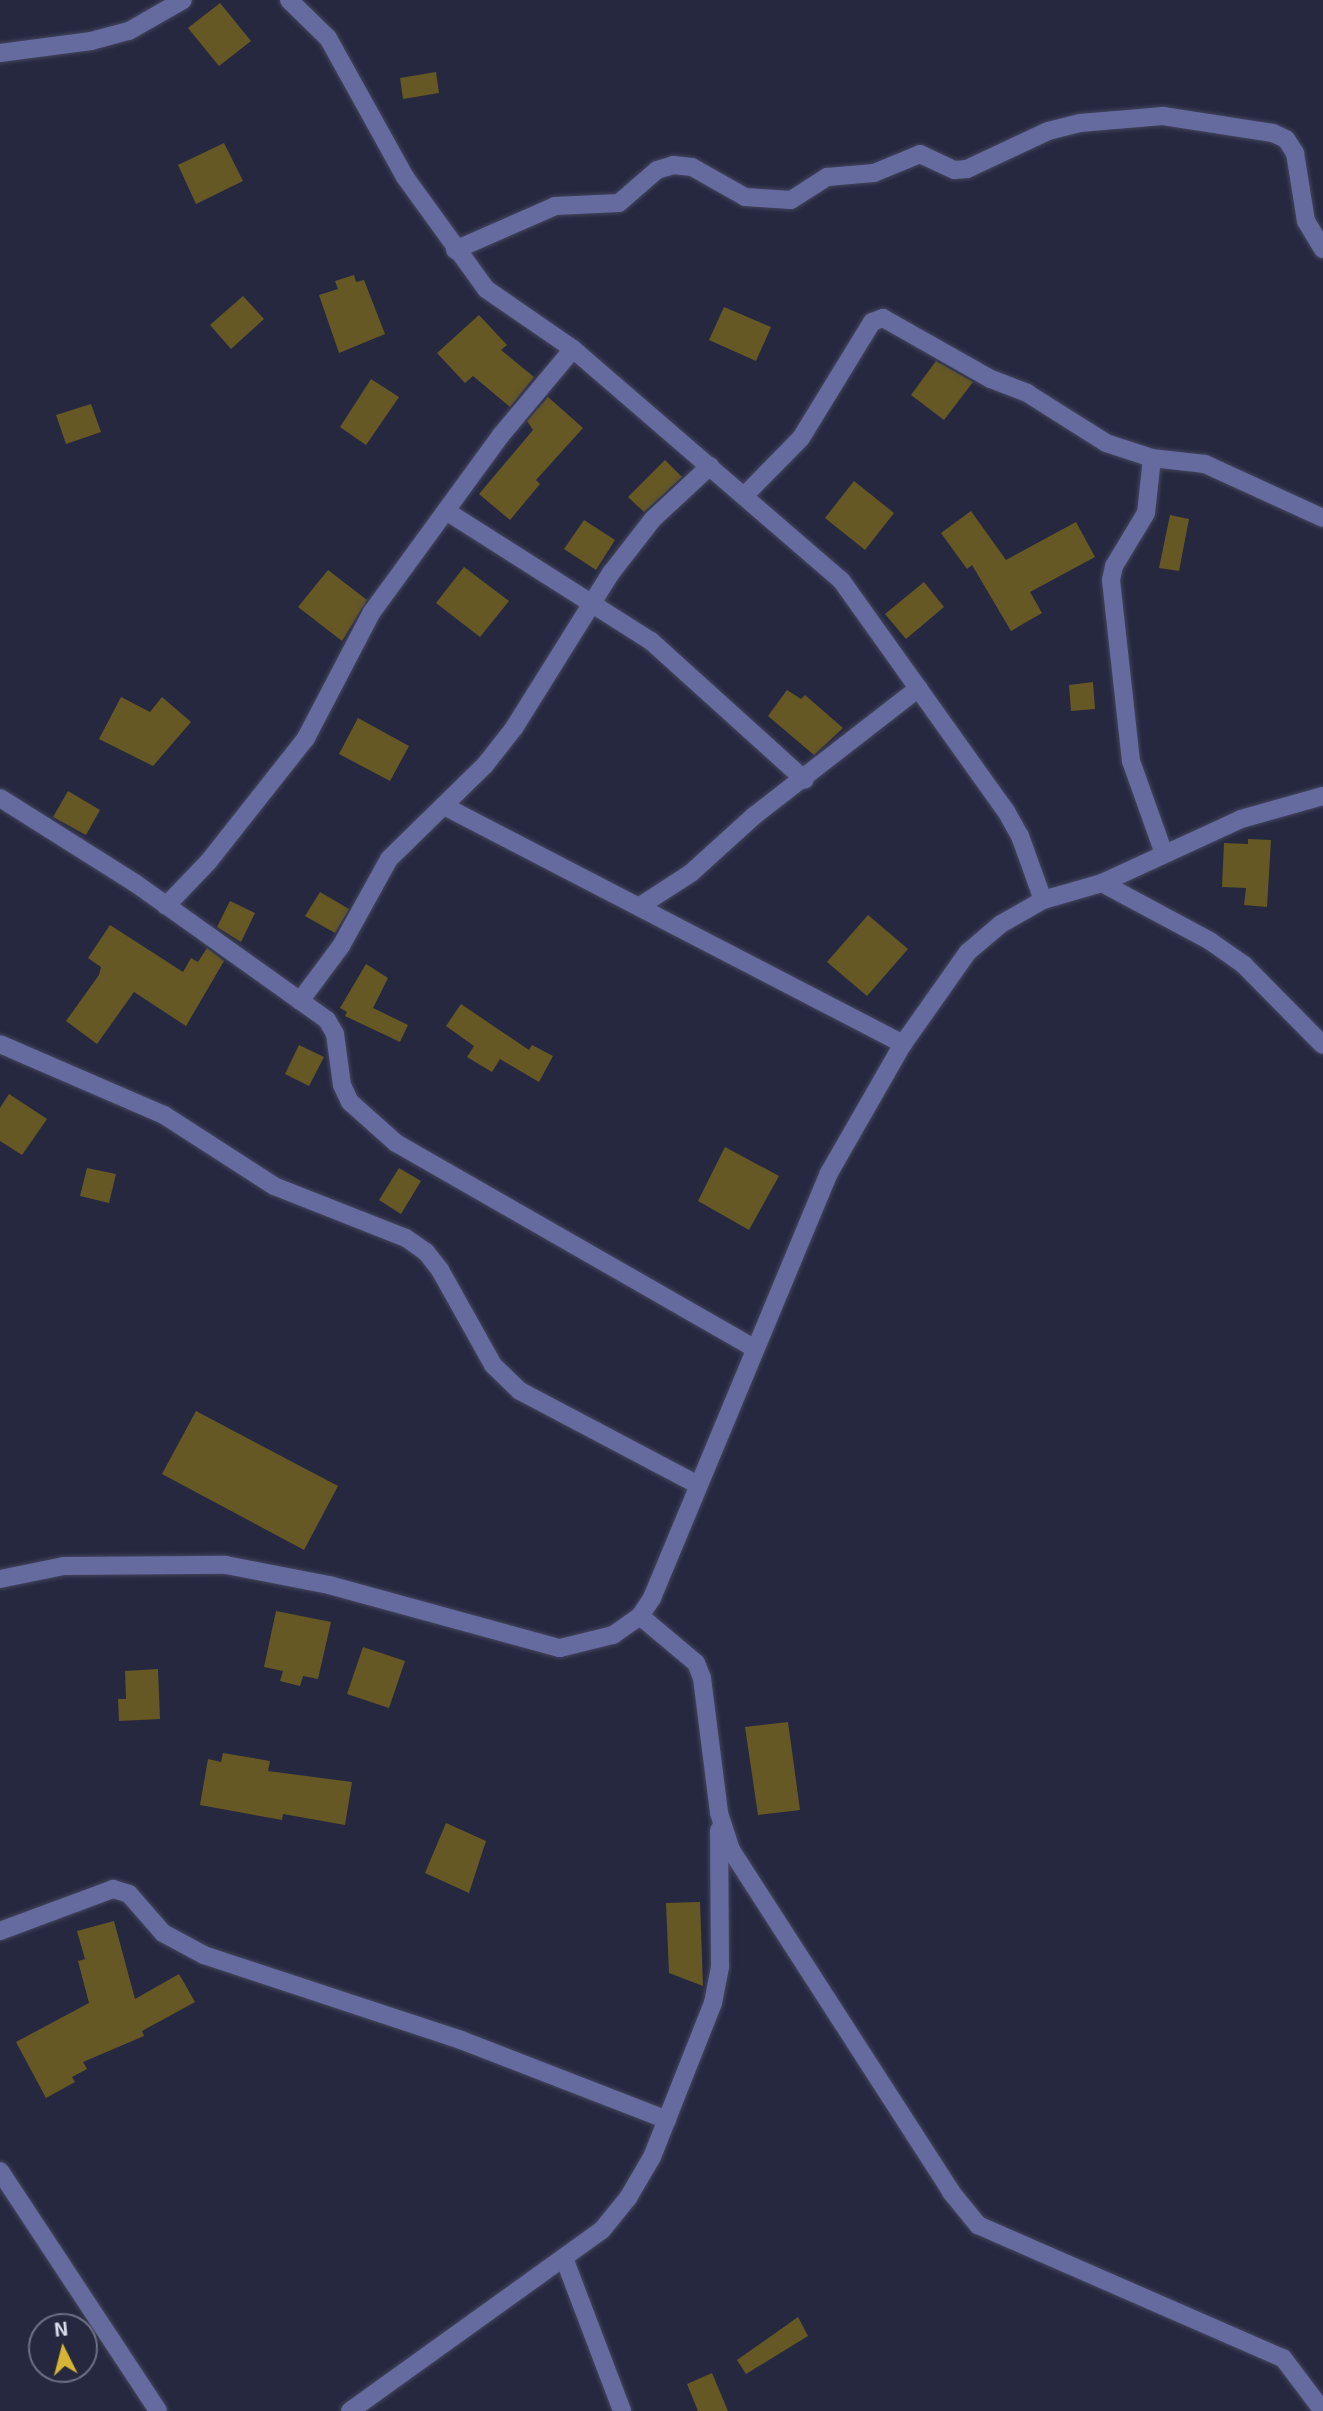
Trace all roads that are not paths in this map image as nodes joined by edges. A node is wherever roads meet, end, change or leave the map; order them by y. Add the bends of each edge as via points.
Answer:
1 (183, 0) edge
2 (289, 0) edge
3 (0, 53) edge
4 (1323, 248) edge
5 (455, 250) junction
6 (573, 349) junction
7 (1152, 458) junction
8 (710, 466) junction
9 (746, 495) junction
10 (446, 511) junction
11 (1323, 518) edge
12 (589, 603) junction
13 (919, 688) junction
14 (804, 780) junction
15 (1323, 796) edge
16 (0, 798) edge
17 (446, 807) junction
18 (1163, 851) junction
19 (1102, 883) junction
20 (1043, 900) junction
21 (166, 906) junction
22 (640, 906) junction
23 (300, 1002) junction
24 (0, 1044) edge
25 (903, 1044) junction
26 (1323, 1045) edge
27 (754, 1348) junction
28 (698, 1485) junction
29 (0, 1578) edge
30 (640, 1616) junction
31 (719, 1813) junction
32 (0, 1931) edge
33 (667, 2120) junction
34 (0, 2171) edge
35 (564, 2258) junction
36 (158, 2411) edge
37 (350, 2411) edge
38 (622, 2411) edge
39 (1322, 2411) edge

1 - 3 street via 129,31
2 - 5 street via 328,38 405,177
4 - 5 street via 1306,221 1294,153 1286,139 1273,133 1151,116 1048,131 967,169 955,170 920,154 874,173 827,177 791,200 745,197 692,167 673,165 657,170 619,203 555,206
5 - 6 street via 486,289
6 - 8 street
6 - 10 street via 515,417
7 - 9 street via 1094,438 1027,393 991,379 883,318 872,322 801,438
7 - 11 street via 1205,464
7 - 18 street via 1146,513 1114,566 1111,580 1131,761
8 - 9 street
8 - 12 street via 653,519
9 - 13 street via 841,580
10 - 12 street
10 - 21 street via 358,633 306,738 209,861
12 - 14 street via 651,641
12 - 17 street via 514,728
13 - 14 street
13 - 20 street via 1011,819
14 - 22 street via 755,815 691,873
15 - 18 street via 1267,809
16 - 21 street
17 - 22 street
17 - 23 street via 389,859 341,946
18 - 19 street
19 - 20 street
19 - 26 street via 1210,941 1244,965
20 - 25 street via 1001,924 968,952
21 - 23 street
22 - 25 street
23 - 27 street via 327,1020 335,1034 342,1085 362,1118 396,1143
24 - 28 street via 164,1115 274,1186 406,1238 426,1252 440,1270 493,1364 520,1391
25 - 27 street via 829,1172
27 - 28 street
28 - 30 street
29 - 30 street via 64,1566 226,1565 329,1586 560,1648 613,1635
30 - 31 street via 695,1664 702,1678
31 - 33 street via 720,1966 713,2004
31 - 39 street via 731,1850 774,1919 951,2192 978,2225 1283,2358
32 - 33 street via 113,1889 129,1894 163,1933 204,1955 461,2040
33 - 35 street via 628,2198 602,2230
34 - 36 street
35 - 37 street
35 - 38 street

